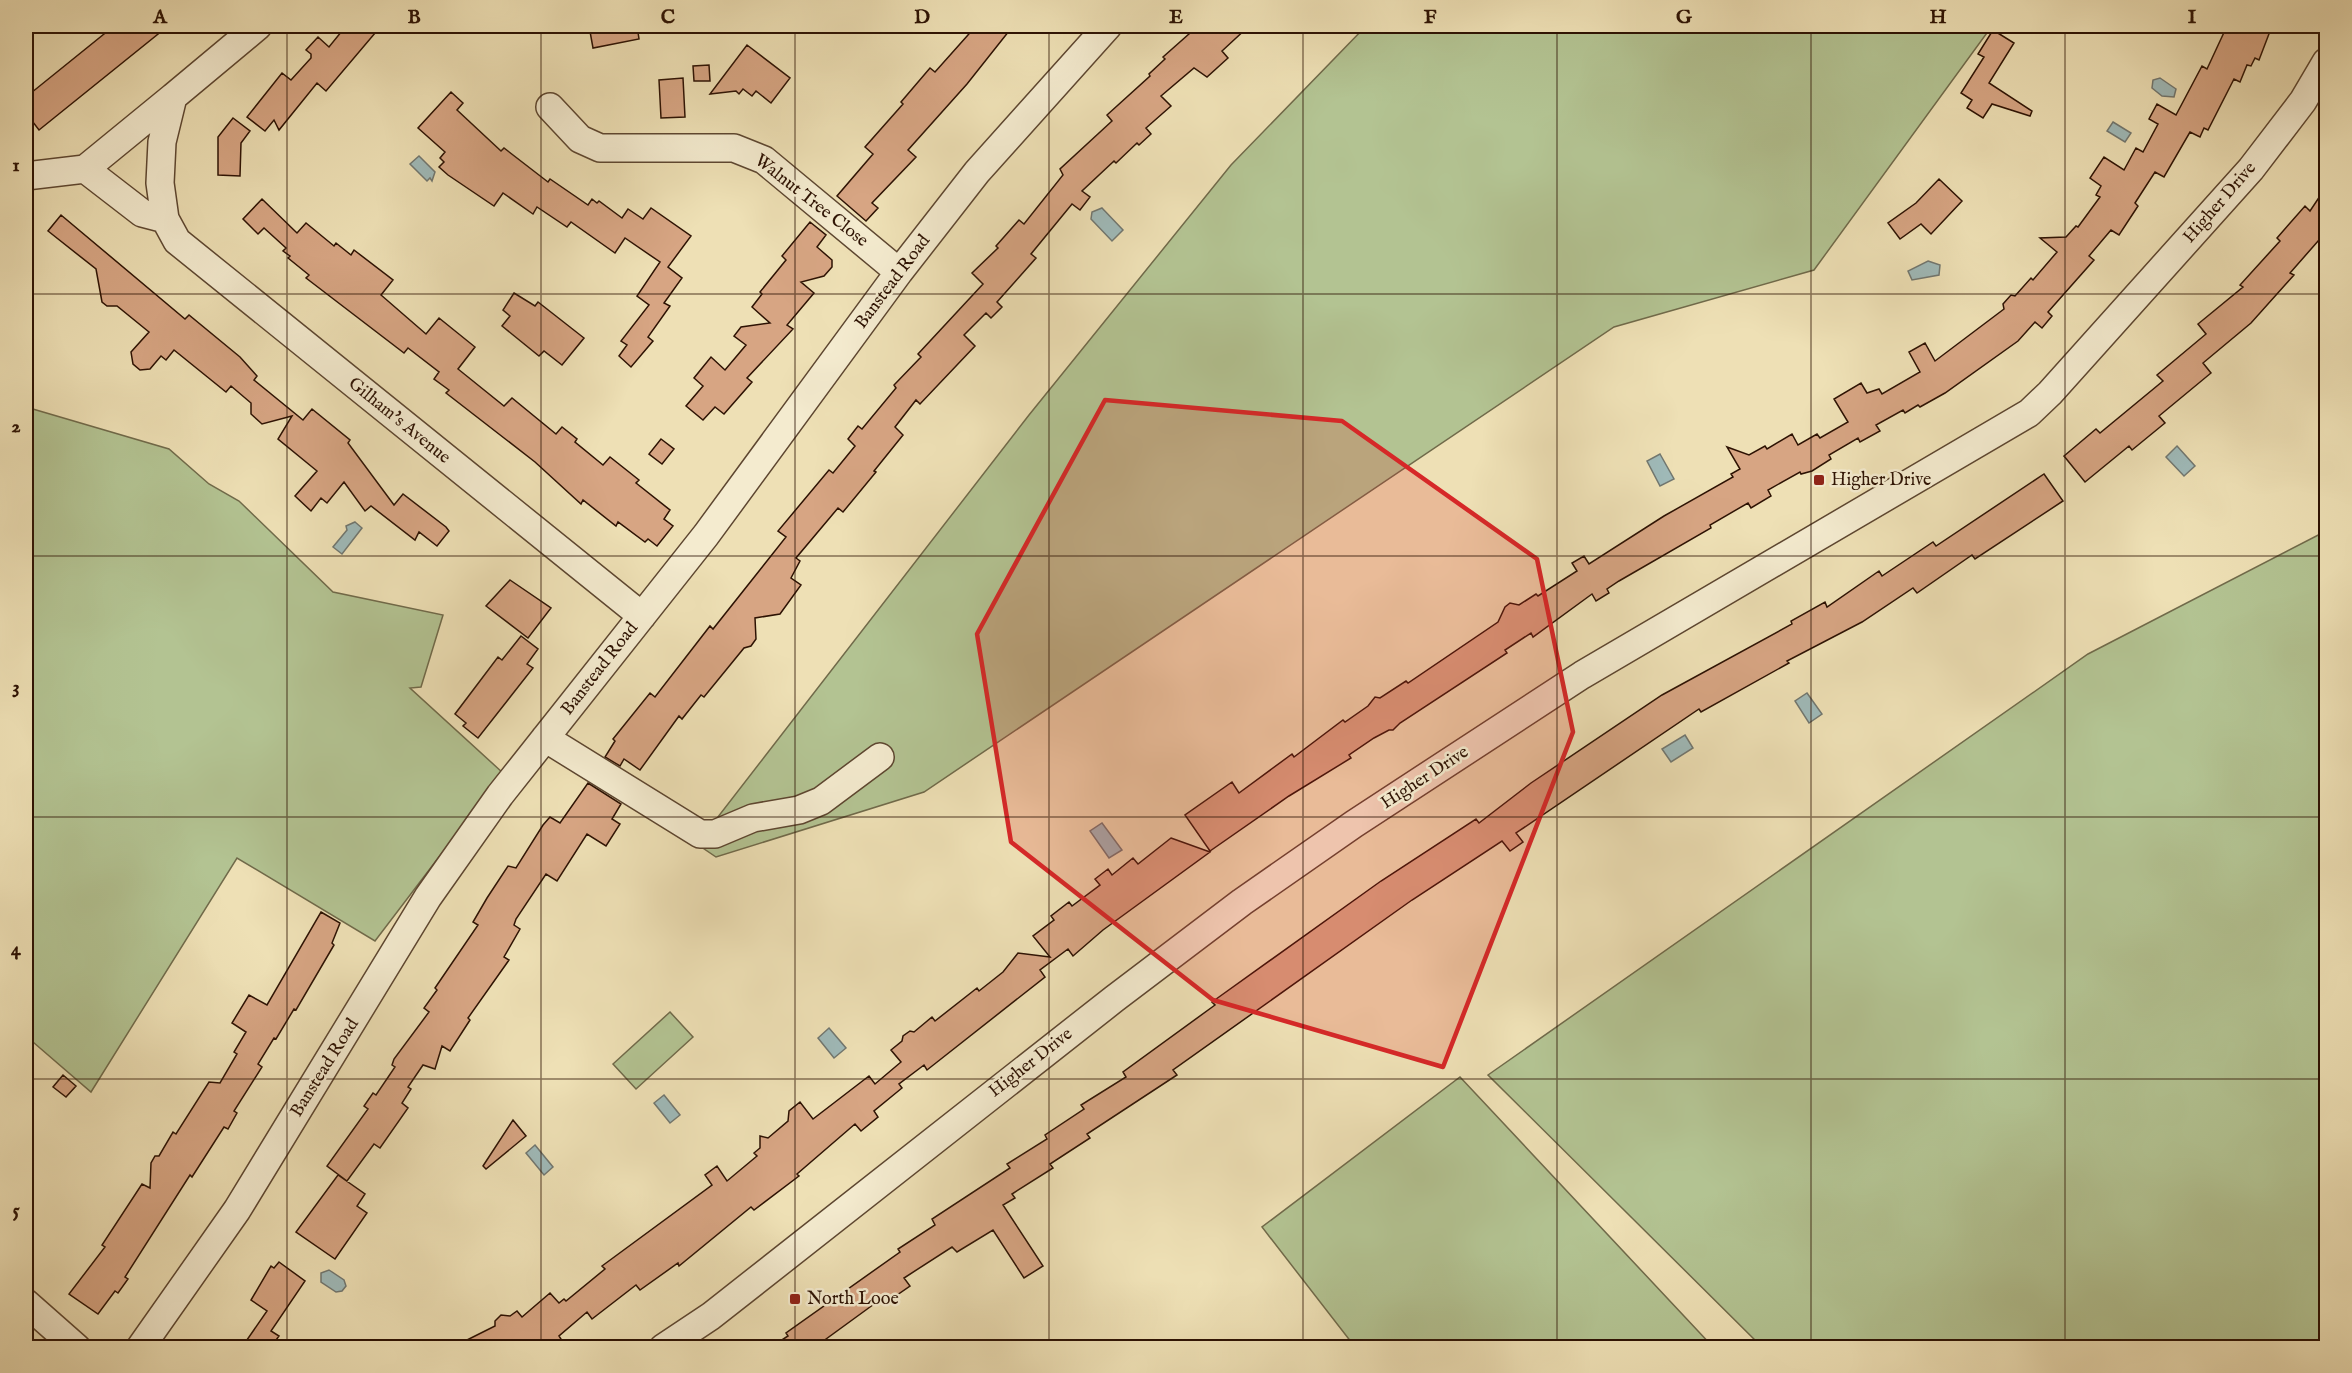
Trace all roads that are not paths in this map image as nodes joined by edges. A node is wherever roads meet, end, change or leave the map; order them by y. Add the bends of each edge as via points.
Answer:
1 (258, 26) edge
2 (1108, 26) edge
3 (2326, 62) edge
4 (173, 97) junction
5 (550, 107) dead end
6 (85, 169) junction
7 (26, 176) edge
8 (165, 219) junction
9 (899, 272) junction
10 (642, 616) junction
11 (545, 738) junction
12 (880, 757) dead end
13 (26, 1303) edge
14 (77, 1347) edge
15 (140, 1347) edge
16 (663, 1347) edge

1 - 4 street
2 - 9 street, Banstead Road via 977,172
3 - 16 street, Higher Drive via 2303,101 2251,169 2029,413 1582,675 1364,818 1242,902 711,1316
4 - 6 street
4 - 8 street, Gilham's Avenue via 162,142 160,183
5 - 9 street, Walnut Tree Close via 580,139 600,148 734,148 750,153 764,160
6 - 7 street
6 - 8 street via 142,213
8 - 10 street, Gilham's Avenue via 177,242
9 - 10 street, Banstead Road
10 - 11 street, Banstead Road
11 - 12 street via 700,834 715,834 753,818 800,810 821,801
11 - 15 street, Banstead Road via 428,897 237,1210
13 - 14 street

